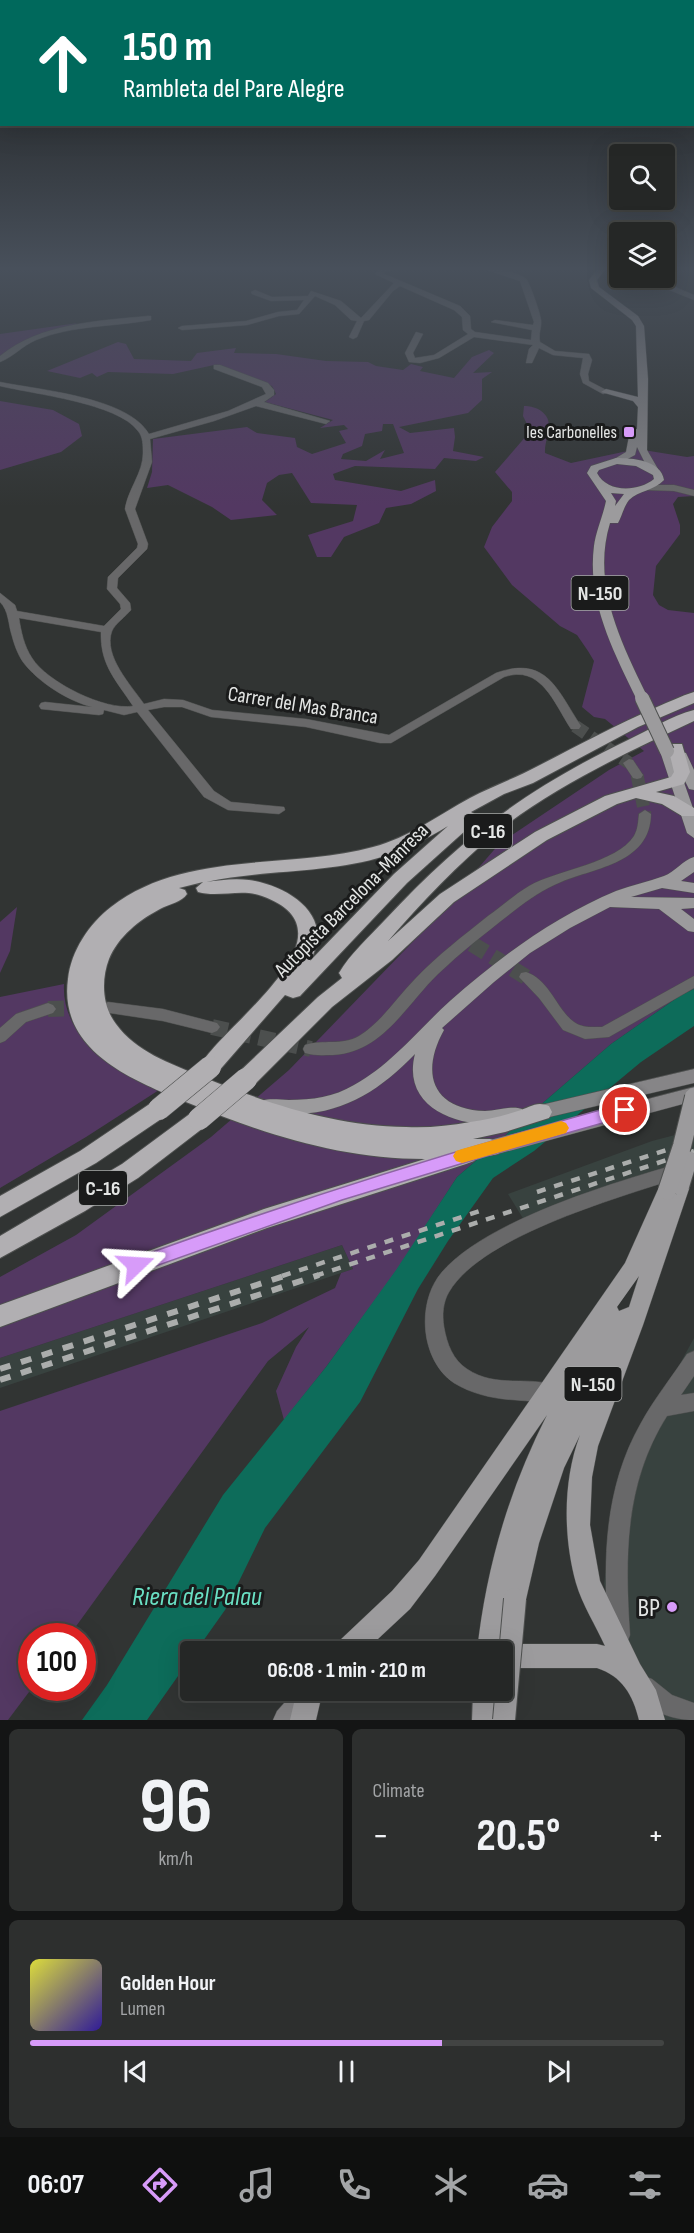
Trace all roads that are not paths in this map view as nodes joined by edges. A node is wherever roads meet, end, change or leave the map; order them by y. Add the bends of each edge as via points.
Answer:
1 (17, 347) edge
2 (412, 347) edge
3 (452, 347) edge
4 (534, 347) edge
5 (544, 347) edge
6 (641, 347) edge
7 (0, 360) edge
8 (529, 361) dead end
9 (641, 361) junction
10 (217, 368) dead end
11 (0, 384) edge
12 (606, 392) junction
13 (636, 394) junction
14 (256, 403) junction
15 (643, 407) junction
16 (634, 414) junction
17 (326, 421) dead end
18 (146, 437) junction
19 (616, 461) junction
20 (655, 471) junction
21 (602, 485) junction
22 (650, 488) junction
23 (637, 490) junction
24 (694, 490) edge
25 (0, 596) edge
26 (14, 614) junction
27 (106, 630) junction
28 (646, 696) junction
29 (694, 697) edge
30 (45, 706) dead end
31 (142, 707) junction
32 (124, 711) junction
33 (694, 715) edge
34 (575, 726) tunnel mouth
35 (672, 749) junction
36 (629, 763) tunnel mouth
37 (637, 775) tunnel mouth
38 (527, 779) junction
39 (678, 780) junction
40 (694, 786) edge
41 (630, 794) junction
42 (279, 810) dead end
43 (688, 812) junction
44 (645, 814) tunnel mouth
45 (694, 833) edge
46 (694, 862) edge
47 (661, 883) junction
48 (694, 888) edge
49 (694, 903) edge
50 (663, 904) junction
51 (604, 905) junction
52 (694, 927) edge
53 (526, 977) tunnel mouth
54 (694, 981) edge
55 (325, 1002) junction
56 (108, 1008) dead end
57 (48, 1009) tunnel mouth
58 (444, 1018) junction
59 (212, 1026) tunnel mouth
60 (0, 1037) edge
61 (311, 1049) tunnel mouth
62 (210, 1067) junction
63 (694, 1076) edge
64 (694, 1096) edge
65 (253, 1105) junction
66 (541, 1112) junction
67 (694, 1138) edge
68 (403, 1143) junction
69 (490, 1148) junction
70 (694, 1167) edge
71 (673, 1188) junction
72 (0, 1207) edge
73 (659, 1245) junction
74 (0, 1248) edge
75 (633, 1269) junction
76 (0, 1316) edge
77 (694, 1360) edge
78 (549, 1392) junction
79 (694, 1402) edge
80 (662, 1408) junction
81 (506, 1597) junction
82 (358, 1641) edge
83 (492, 1641) edge
84 (513, 1656) edge
85 (630, 1669) junction
86 (486, 1701) edge
87 (306, 1703) edge
88 (694, 1715) edge
89 (286, 1720) edge
90 (485, 1720) edge
91 (504, 1720) edge
92 (652, 1720) edge

1 - 7 street
2 - 3 street via 408,356 425,361
4 - 8 street
5 - 12 street via 553,353 586,356 583,378
6 - 9 main road
9 - 13 main road
9 - 15 main road
10 - 14 street via 268,387 268,397
11 - 18 street via 111,410 131,420
12 - 13 main road via 619,396
12 - 16 main road via 625,402
13 - 15 main road
13 - 16 main road
14 - 17 street
14 - 18 street
15 - 20 main road via 642,450
16 - 19 main road via 633,448
18 - 27 street via 147,462 140,488 130,502 142,549 113,577 112,589 125,603 126,610
19 - 20 main road via 638,463
19 - 21 main road via 594,469 594,478
20 - 22 main road via 658,482
20 - 24 street
21 - 23 main road
21 - 28 main road, N-150 via 611,501 598,550 601,595 617,644
22 - 23 main road
22 - 24 street
23 - 28 main road, N-150 via 624,499 611,529 606,576 621,633
25 - 26 street, Carrer del Mas Branca
26 - 27 street
26 - 32 street, Carrer del Mas Branca via 21,648 41,674 74,696
27 - 31 street via 111,663
28 - 35 main road, N-150, bridge
29 - 38 highway, Autopista Barcelona-Manresa / C-16 via 632,724
30 - 32 street, Carrer del Mas Branca
31 - 32 street, Carrer del Mas Branca
31 - 34 street, Carrer del Mas Branca via 183,704 211,713 306,723 391,739 500,675 524,670 538,674
31 - 42 street via 160,735 218,801 228,806
33 - 55 highway, C-16 via 593,763 497,824 418,896
35 - 39 highway via 682,772
35 - 40 main road, N-150
36 - 37 street
38 - 62 highway, Autopista Barcelona-Manresa / C-16 via 495,798 426,852 301,983
38 - 68 highway via 494,792 422,834 380,851 321,864 194,878 147,893 110,919 92,941 80,966 78,1009 89,1031 109,1053 138,1072 241,1116 290,1132 342,1144
39 - 41 highway
39 - 43 main road
41 - 43 highway via 655,795
41 - 55 highway via 541,836 487,870 447,898 386,955
43 - 45 main road
44 - 61 street via 647,825 636,843 621,856 557,878 527,894 422,981 365,1040 343,1049
46 - 47 main road via 682,874
47 - 48 main road
47 - 51 main road
49 - 50 main road
50 - 51 main road via 633,901
50 - 52 main road
51 - 58 main road via 522,951
53 - 54 street via 568,1026 585,1033 603,1033
55 - 74 highway, C-16, bridge via 199,1119 130,1171
56 - 59 street
57 - 60 street via 21,1018
58 - 65 main road via 386,1073 354,1094 316,1106
58 - 66 main road via 432,1035 422,1062 424,1083 436,1101 453,1111 477,1117
62 - 65 highway via 285,985 307,949 307,925 300,912 287,900 261,889 207,887 170,897 147,909 126,923 105,948 96,968 93,992 108,1029 125,1046 159,1067
62 - 72 highway, C-16, bridge via 159,1109 88,1157
63 - 66 main road
64 - 69 main road
64 - 71 main road, N-150, bridge
65 - 68 highway via 318,1125
66 - 68 highway via 499,1126
67 - 71 main road, N-150, bridge
68 - 69 highway
69 - 76 highway via 264,1219
70 - 78 street via 648,1179 502,1238 466,1260 447,1280 434,1306 433,1330 444,1358 466,1380 507,1392
71 - 73 main road, N-150
71 - 75 main road, N-150
73 - 81 main road, N-150 via 554,1465
73 - 85 main road via 587,1446 581,1477 578,1525 582,1561 588,1583
75 - 78 main road
75 - 81 main road, N-150 via 522,1498 510,1535
77 - 80 street
78 - 82 main road via 427,1568 401,1600
79 - 80 street
80 - 85 street via 636,1454 619,1514 615,1578
81 - 83 main road, N-150
81 - 91 main road, N-150, bridge
84 - 85 main road via 597,1656
85 - 88 street via 664,1704
85 - 92 main road via 647,1699
86 - 90 main road
87 - 89 main road

